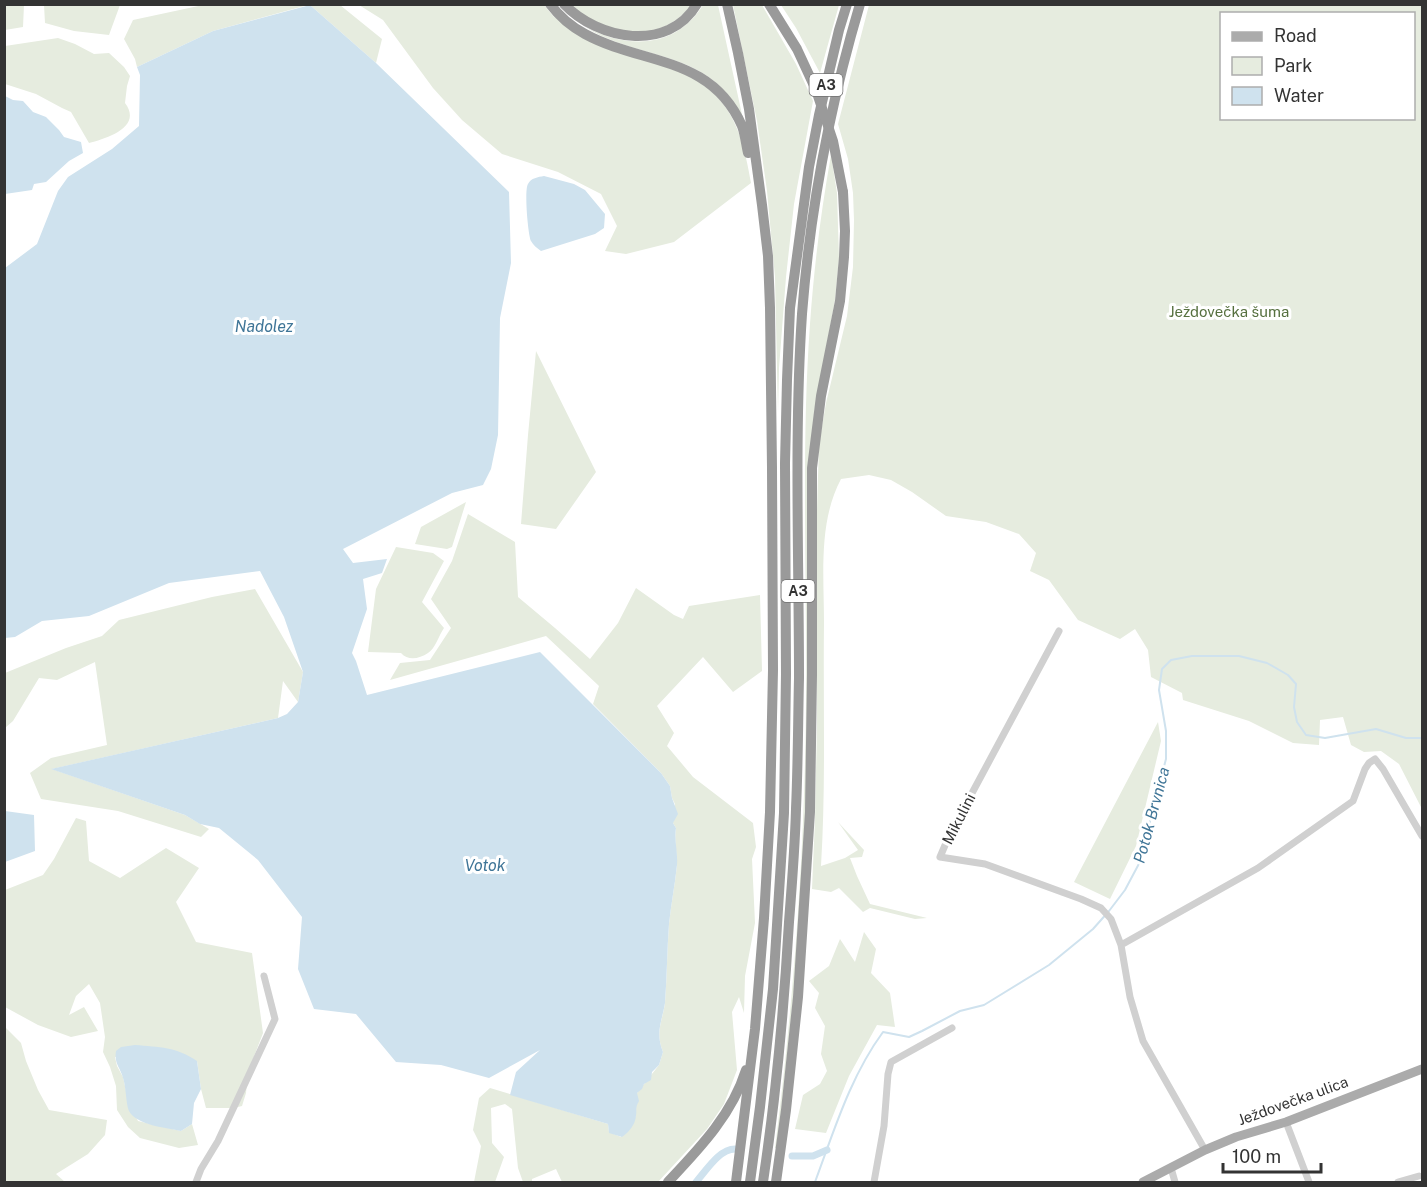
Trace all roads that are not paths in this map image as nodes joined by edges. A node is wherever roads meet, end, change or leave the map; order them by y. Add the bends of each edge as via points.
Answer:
1 (550, 4) edge
2 (564, 4) edge
3 (697, 4) edge
4 (727, 4) edge
5 (769, 4) edge
6 (847, 4) edge
7 (860, 4) edge
8 (762, 205) junction
9 (1059, 631) dead end
10 (1422, 836) edge
11 (1121, 945) junction
12 (264, 976) dead end
13 (952, 1028) dead end
14 (755, 1029) junction
15 (1422, 1068) edge
16 (1286, 1122) junction
17 (1205, 1150) junction
18 (1172, 1168) junction
19 (1419, 1176) dead end
20 (196, 1182) edge
21 (668, 1182) edge
22 (736, 1182) edge
23 (750, 1182) edge
24 (763, 1182) edge
25 (776, 1182) edge
26 (874, 1182) edge
27 (1143, 1182) edge
28 (1174, 1182) edge
29 (1309, 1182) edge
30 (1398, 1182) edge

1 - 8 highway via 572,26 591,37 688,70 711,85 735,113 742,128 755,194
2 - 3 highway via 597,28 642,37 676,27
4 - 8 highway via 749,109
5 - 25 highway, bridge via 797,49 826,119 843,192 845,231 840,302 821,396 812,468 810,812 796,1009
6 - 23 highway, A3 via 815,136 790,308 783,813 773,989
7 - 24 highway, A3 via 828,135 802,312 796,812 784,998
8 - 14 highway via 770,318 773,670 770,812
9 - 11 street, Mikulini via 940,857 985,864 1101,908 1111,919
10 - 11 street via 1375,759 1368,763 1353,801 1258,868
11 - 17 street via 1143,1041
12 - 20 street via 275,1018
13 - 26 street via 891,1062
14 - 21 highway via 737,1095 706,1141
14 - 22 highway
15 - 16 main road, Ježdovečka ulica
16 - 17 main road, Ježdovečka ulica
16 - 29 street
17 - 18 main road, Ježdovečka ulica
18 - 27 main road, Ježdovečka ulica
18 - 28 street
19 - 30 street

